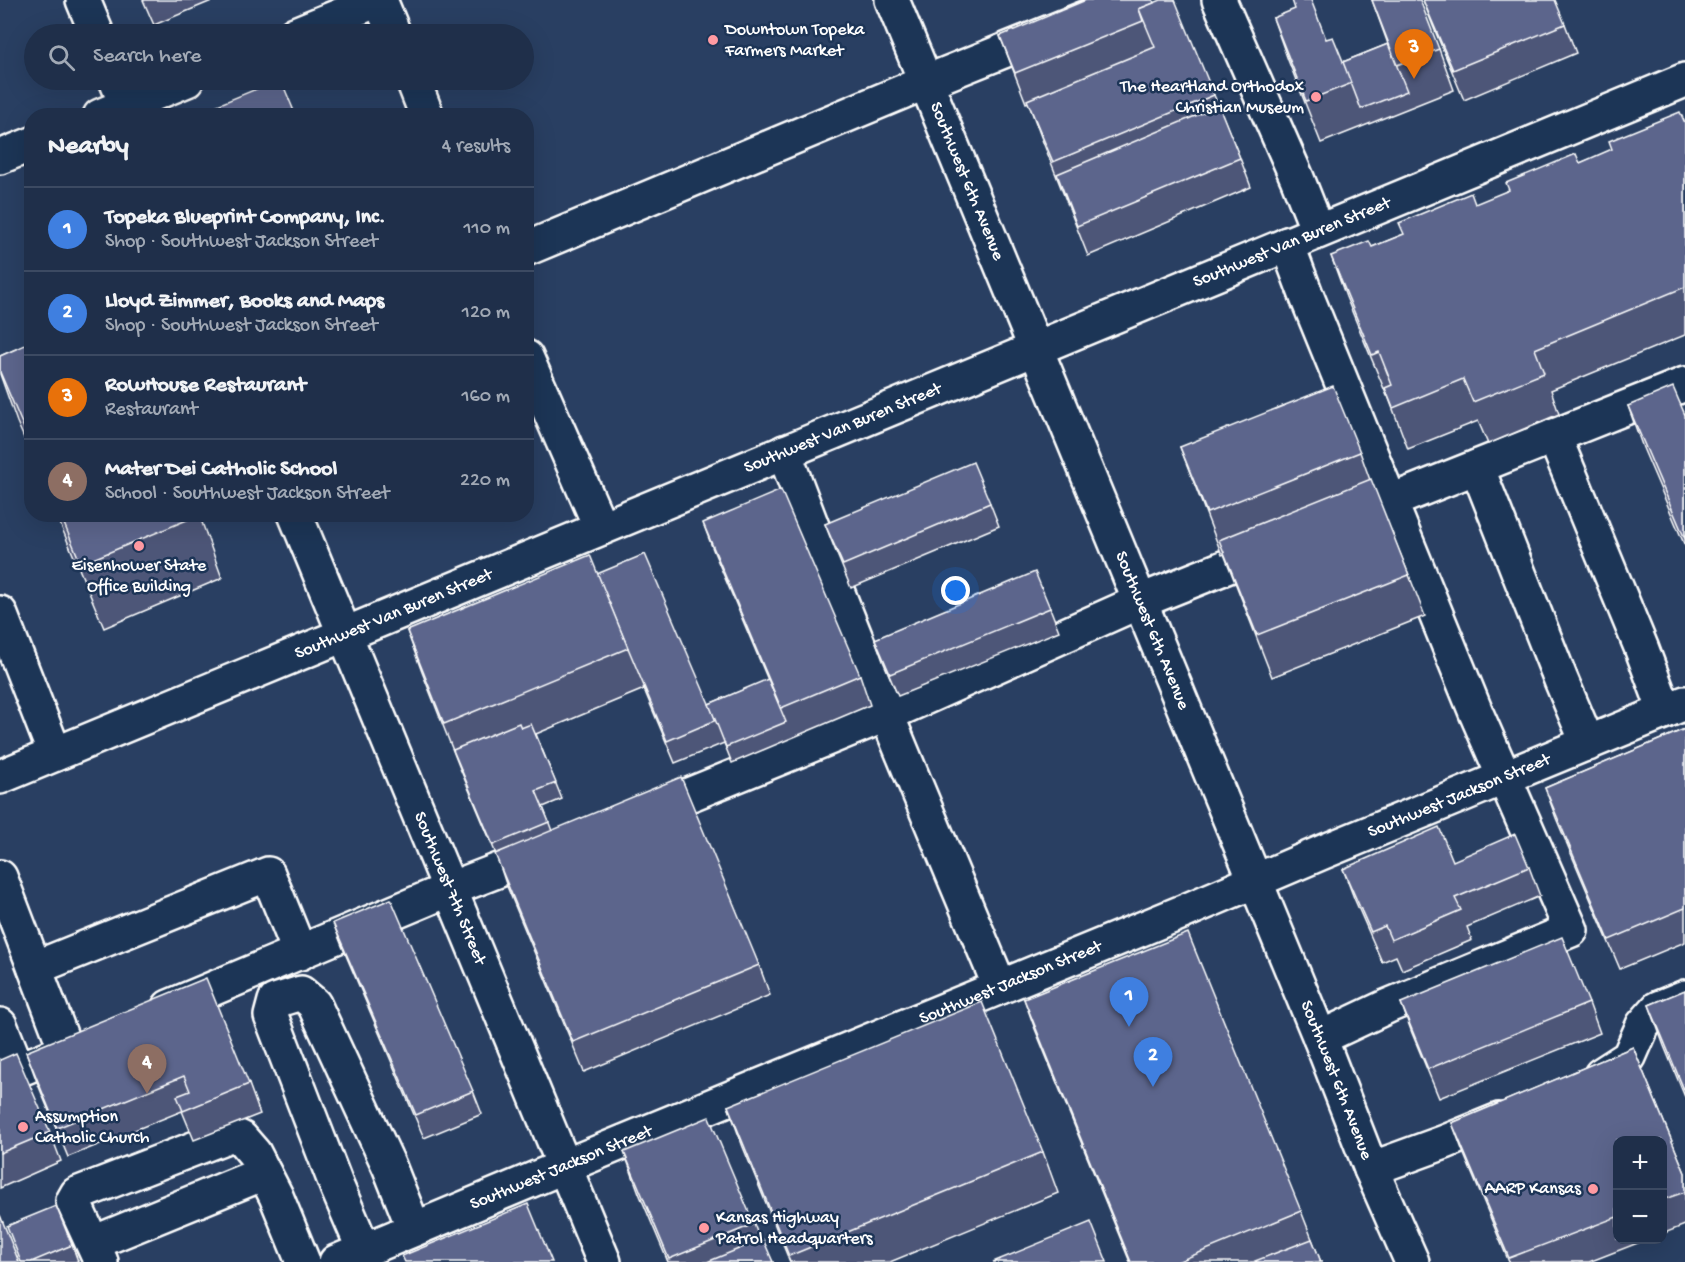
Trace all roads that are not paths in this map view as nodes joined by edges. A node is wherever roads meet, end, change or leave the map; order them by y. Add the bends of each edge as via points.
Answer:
1 (83, 0) edge
2 (379, 0) edge
3 (892, 0) edge
4 (1130, 0) edge
5 (1219, 0) edge
6 (336, 8) edge
7 (93, 24) edge
8 (311, 24) edge
9 (390, 24) edge
10 (1685, 80) edge
11 (926, 82) junction
12 (158, 90) edge
13 (417, 90) edge
14 (118, 104) edge
15 (424, 108) edge
16 (24, 147) edge
17 (0, 157) edge
18 (1318, 231) junction
19 (1287, 244) junction
20 (534, 246) edge
21 (1036, 347) junction
22 (534, 375) edge
23 (1685, 384) edge
24 (1554, 436) junction
25 (784, 452) junction
26 (1477, 467) junction
27 (1390, 501) junction
28 (299, 522) edge
29 (601, 528) junction
30 (1141, 602) junction
31 (0, 613) edge
32 (345, 634) junction
33 (1675, 707) edge
34 (887, 714) junction
35 (1588, 744) junction
36 (55, 754) junction
37 (0, 777) edge
38 (1505, 778) junction
39 (614, 824) edge
40 (570, 842) edge
41 (0, 878) edge
42 (1256, 882) junction
43 (450, 889) junction
44 (300, 953) junction
45 (35, 968) junction
46 (1000, 987) junction
47 (1685, 997) edge
48 (140, 1019) edge
49 (0, 1025) edge
50 (98, 1037) edge
51 (1320, 1038) junction
52 (66, 1050) junction
53 (1575, 1089) edge
54 (1521, 1111) edge
55 (565, 1166) junction
56 (1371, 1168) junction
57 (264, 1173) junction
58 (414, 1229) junction
59 (97, 1253) edge
60 (350, 1256) edge
61 (303, 1262) edge
62 (604, 1262) edge
63 (1412, 1262) edge

1 - 7 street
2 - 6 street
2 - 9 street
3 - 11 street, Southwest 6th Avenue
4 - 11 street
5 - 18 street
6 - 8 street
10 - 18 street, Southwest Van Buren Street
11 - 20 street
11 - 21 street, Southwest 6th Avenue
12 - 14 street
13 - 15 street
16 - 17 street
18 - 19 street, Southwest Van Buren Street
19 - 21 street, Southwest Van Buren Street
19 - 27 street
21 - 25 street, Southwest Van Buren Street
21 - 30 street, Southwest 6th Avenue
22 - 29 street
23 - 24 street
24 - 26 street
24 - 33 street via 1641,647
25 - 29 street, Southwest Van Buren Street
25 - 34 street
26 - 27 street
26 - 35 street
27 - 30 street
27 - 38 street
28 - 32 street, Southwest 7th Street
29 - 32 street, Southwest Van Buren Street
30 - 34 street
30 - 42 street, Southwest 6th Avenue
31 - 36 street
32 - 36 street, Southwest Van Buren Street
32 - 43 street, Southwest 7th Street
33 - 35 street, Southwest Jackson Street
34 - 39 street
34 - 46 street
35 - 38 street, Southwest Jackson Street
36 - 37 street, Southwest Van Buren Street
38 - 42 street, Southwest Jackson Street
38 - 51 street via 1571,930
40 - 43 street
41 - 45 street
42 - 46 street, Southwest Jackson Street
42 - 51 street, Southwest 6th Avenue
43 - 44 street
43 - 55 street, Southwest 7th Street
44 - 45 street via 268,874
44 - 48 street
45 - 52 street
46 - 55 street, Southwest Jackson Street
47 - 53 street via 1658,1008 1643,1025 1629,1057
49 - 52 street via 18,1071
50 - 52 street
51 - 56 street, Southwest 6th Avenue
54 - 56 street
55 - 58 street, Southwest Jackson Street
55 - 62 street, Southwest 7th Street
56 - 63 street, Southwest 6th Avenue
57 - 59 street
57 - 59 street via 255,1153 232,1134 77,1194 74,1201
57 - 61 street
58 - 60 street, Southwest Jackson Street
58 - 60 street via 314,1004 301,993 275,1001 271,1016 337,1187

